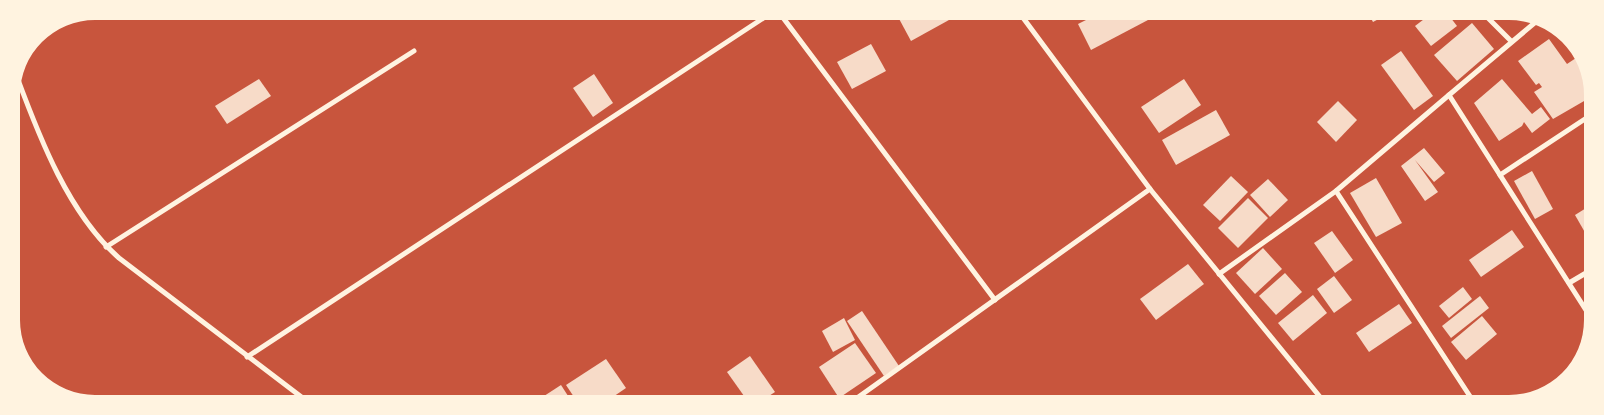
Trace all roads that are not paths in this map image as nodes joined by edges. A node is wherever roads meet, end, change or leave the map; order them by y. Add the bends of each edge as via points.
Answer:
1 (760, 20) edge
2 (785, 20) edge
3 (1025, 20) edge
4 (1490, 20) edge
5 (1533, 24) edge
6 (1511, 41) junction
7 (414, 51) dead end
8 (21, 86) edge
9 (1449, 95) junction
10 (1584, 120) edge
11 (1500, 175) junction
12 (1150, 189) junction
13 (1336, 191) junction
14 (106, 247) junction
15 (1219, 274) junction
16 (1584, 274) edge
17 (1569, 283) junction
18 (995, 300) junction
19 (1584, 307) edge
20 (247, 357) junction
21 (299, 395) edge
22 (861, 395) edge
23 (1319, 395) edge
24 (1469, 395) edge

1 - 20 street
2 - 18 street
3 - 12 street
4 - 6 street
5 - 6 street
6 - 9 street
7 - 14 street
8 - 14 street via 63,184 84,220
9 - 11 street
9 - 13 street
10 - 11 street
11 - 17 street
12 - 15 street
12 - 18 street
13 - 15 street
13 - 24 street
14 - 20 street
15 - 23 street
16 - 17 street
17 - 19 street
18 - 22 street
20 - 21 street

